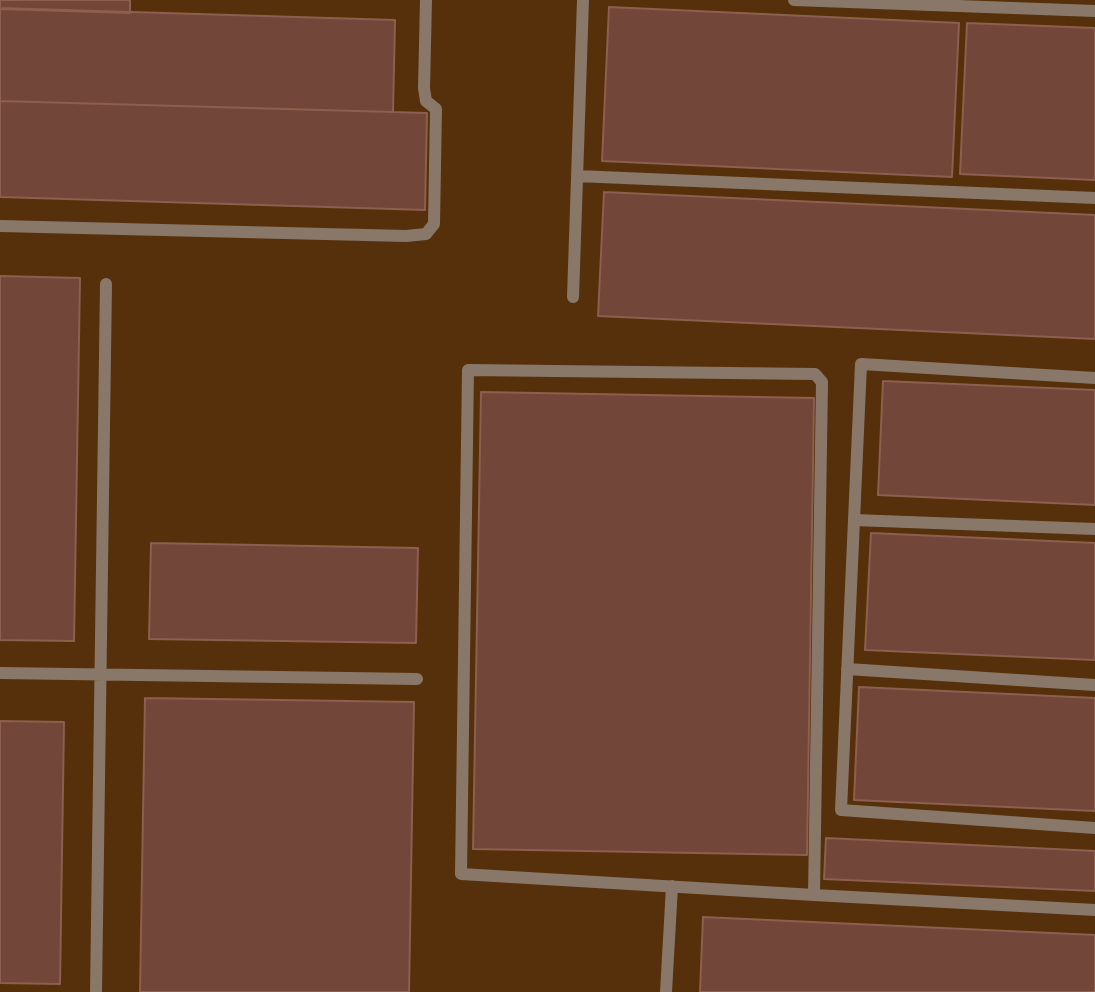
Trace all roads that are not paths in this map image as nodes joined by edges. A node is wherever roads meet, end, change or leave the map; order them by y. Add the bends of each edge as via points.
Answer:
1 (426, 0) edge
2 (583, 0) edge
3 (794, 0) edge
4 (1095, 11) edge
5 (577, 176) junction
6 (1095, 198) edge
7 (0, 226) edge
8 (106, 284) dead end
9 (573, 297) dead end
10 (1095, 378) edge
11 (854, 520) junction
12 (1095, 529) edge
13 (847, 669) junction
14 (0, 673) edge
15 (100, 675) junction
16 (417, 679) dead end
17 (1095, 685) edge
18 (1095, 828) edge
19 (672, 886) junction
20 (814, 895) junction
21 (1095, 910) edge
22 (96, 992) edge
23 (666, 992) edge

1 - 7 lane via 424,88 426,101 436,109 434,224 426,234
2 - 5 lane
3 - 4 lane
5 - 6 lane
5 - 9 lane
8 - 15 lane
10 - 11 lane via 861,365
11 - 12 lane
11 - 13 lane
13 - 17 lane
13 - 18 lane via 841,810
14 - 15 lane
15 - 16 lane
15 - 22 lane
19 - 20 lane
19 - 20 lane via 461,874 468,370 815,374 822,382
19 - 23 lane
20 - 21 lane

